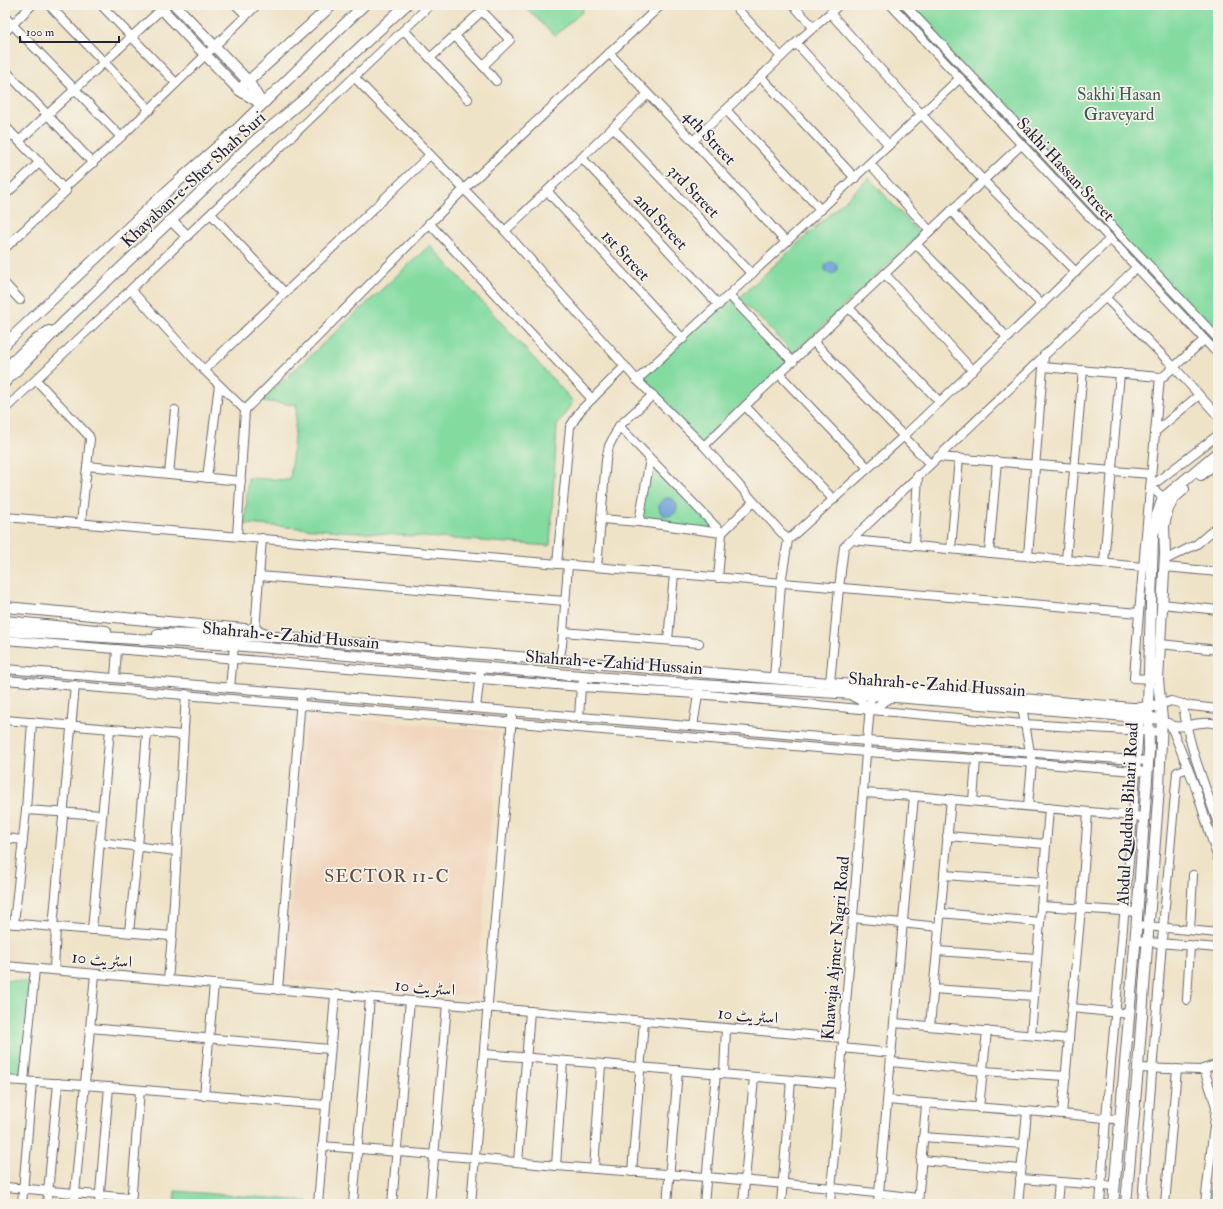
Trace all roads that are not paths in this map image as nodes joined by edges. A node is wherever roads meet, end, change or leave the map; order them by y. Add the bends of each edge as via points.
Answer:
1 (32, 5) edge
2 (49, 5) edge
3 (101, 5) edge
4 (175, 5) edge
5 (236, 5) edge
6 (257, 5) edge
7 (332, 5) edge
8 (364, 5) edge
9 (406, 5) edge
10 (430, 5) edge
11 (661, 5) edge
12 (734, 5) edge
13 (793, 5) edge
14 (839, 5) edge
15 (891, 5) edge
16 (905, 5) edge
17 (162, 6) edge
18 (830, 13) junction
19 (246, 16) junction
20 (5, 17) edge
21 (12, 25) junction
22 (814, 28) junction
23 (404, 30) junction
24 (5, 32) edge
25 (131, 36) junction
26 (455, 36) junction
27 (796, 43) junction
28 (214, 46) junction
29 (609, 53) junction
30 (205, 54) junction
31 (781, 57) junction
32 (430, 58) junction
33 (104, 62) junction
34 (483, 66) junction
35 (5, 70) edge
36 (761, 77) junction
37 (355, 78) junction
38 (960, 78) junction
39 (496, 81) dead end
40 (249, 82) junction
41 (176, 83) junction
42 (75, 88) junction
43 (239, 90) junction
44 (648, 94) junction
45 (468, 99) dead end
46 (262, 104) junction
47 (150, 110) junction
48 (726, 110) junction
49 (47, 115) junction
50 (922, 115) junction
51 (5, 126) edge
52 (613, 128) junction
53 (12, 134) junction
54 (121, 137) junction
55 (5, 140) edge
56 (19, 141) junction
57 (693, 141) junction
58 (1022, 144) junction
59 (889, 146) junction
60 (430, 156) junction
61 (582, 158) junction
62 (40, 162) junction
63 (93, 163) junction
64 (870, 164) junction
65 (854, 178) junction
66 (984, 181) junction
67 (63, 189) junction
68 (464, 189) junction
69 (546, 191) junction
70 (5, 195) edge
71 (821, 210) junction
72 (951, 211) junction
73 (211, 214) junction
74 (171, 220) junction
75 (429, 223) junction
76 (505, 231) junction
77 (930, 231) junction
78 (187, 236) junction
79 (1110, 239) junction
80 (786, 242) junction
81 (916, 244) junction
82 (5, 248) edge
83 (1136, 267) junction
84 (1076, 272) junction
85 (752, 274) junction
86 (885, 274) junction
87 (5, 284) edge
88 (131, 290) junction
89 (285, 292) junction
90 (729, 295) junction
91 (1106, 298) junction
92 (20, 300) dead end
93 (719, 305) junction
94 (1042, 305) junction
95 (849, 308) junction
96 (66, 320) junction
97 (1008, 338) junction
98 (683, 339) junction
99 (1218, 339) edge
100 (1204, 340) junction
101 (814, 342) junction
102 (5, 344) edge
103 (1218, 354) edge
104 (1044, 355) junction
105 (793, 362) junction
106 (625, 366) junction
107 (1043, 367) junction
108 (1174, 367) junction
109 (5, 369) edge
110 (204, 370) junction
111 (1083, 370) junction
112 (973, 371) junction
113 (1120, 373) junction
114 (779, 374) junction
115 (1160, 377) junction
116 (36, 380) junction
117 (637, 380) junction
118 (5, 382) edge
119 (219, 385) junction
120 (653, 395) junction
121 (1199, 395) junction
122 (592, 399) junction
123 (940, 402) junction
124 (745, 406) junction
125 (5, 409) edge
126 (175, 410) dead end
127 (245, 410) junction
128 (1218, 416) edge
129 (618, 426) junction
130 (1155, 432) junction
131 (1218, 435) edge
132 (904, 436) junction
133 (704, 446) junction
134 (1218, 452) edge
135 (938, 456) junction
136 (959, 458) junction
137 (650, 459) junction
138 (997, 461) junction
139 (1218, 461) edge
140 (930, 464) junction
141 (1035, 464) junction
142 (87, 466) junction
143 (1075, 467) junction
144 (868, 468) junction
145 (1112, 471) junction
146 (169, 474) junction
147 (1151, 474) junction
148 (918, 475) junction
149 (207, 478) junction
150 (241, 482) junction
151 (1150, 487) junction
152 (833, 499) junction
153 (1167, 500) junction
154 (753, 502) junction
155 (5, 517) edge
156 (601, 519) junction
157 (639, 522) junction
158 (81, 523) junction
159 (1218, 526) edge
160 (722, 533) junction
161 (237, 536) junction
162 (262, 538) junction
163 (788, 540) junction
164 (851, 540) junction
165 (914, 546) junction
166 (951, 549) junction
167 (989, 553) junction
168 (1028, 556) junction
169 (1066, 560) junction
170 (1104, 563) junction
171 (557, 564) junction
172 (1165, 564) junction
173 (568, 565) junction
174 (597, 567) junction
175 (1143, 567) junction
176 (1218, 572) edge
177 (674, 574) junction
178 (259, 576) junction
179 (718, 578) junction
180 (781, 583) junction
181 (839, 588) junction
182 (565, 602) junction
183 (1162, 604) junction
184 (5, 607) edge
185 (1218, 610) edge
186 (1138, 613) junction
187 (5, 621) edge
188 (255, 630) junction
189 (5, 631) edge
190 (563, 632) junction
191 (276, 637) junction
192 (5, 640) edge
193 (668, 640) junction
194 (699, 643) dead end
195 (1160, 644) junction
196 (234, 645) junction
197 (118, 649) junction
198 (1218, 650) edge
199 (233, 658) junction
200 (559, 660) junction
201 (571, 661) junction
202 (480, 667) junction
203 (5, 669) edge
204 (568, 675) junction
205 (585, 676) junction
206 (115, 678) junction
207 (480, 678) junction
208 (774, 679) junction
209 (1150, 679) junction
210 (5, 680) edge
211 (817, 683) junction
212 (830, 684) junction
213 (75, 685) junction
214 (581, 687) junction
215 (230, 688) junction
216 (698, 690) junction
217 (908, 690) junction
218 (847, 693) junction
219 (186, 694) junction
220 (301, 694) junction
221 (871, 695) junction
222 (893, 696) junction
223 (300, 704) junction
224 (1183, 704) junction
225 (1160, 705) junction
226 (1022, 707) junction
227 (476, 708) junction
228 (1218, 709) edge
229 (870, 710) junction
230 (513, 711) junction
231 (1144, 712) junction
232 (579, 717) junction
233 (1162, 719) junction
234 (5, 720) edge
235 (32, 722) junction
236 (512, 722) junction
237 (1024, 724) junction
238 (1218, 724) edge
239 (71, 725) junction
240 (694, 726) junction
241 (1171, 726) junction
242 (1186, 726) junction
243 (110, 729) junction
244 (1144, 731) junction
245 (147, 732) junction
246 (1161, 732) junction
247 (183, 735) junction
248 (866, 741) junction
249 (866, 752) junction
250 (1030, 753) junction
251 (976, 759) junction
252 (1136, 760) junction
253 (1148, 761) junction
254 (1032, 763) junction
255 (1188, 768) junction
256 (1135, 771) junction
257 (1147, 772) junction
258 (863, 793) junction
259 (914, 796) junction
260 (951, 799) junction
261 (973, 801) junction
262 (1028, 806) junction
263 (1049, 808) junction
264 (26, 810) junction
265 (63, 812) junction
266 (1088, 812) junction
267 (102, 815) junction
268 (1133, 816) junction
269 (1144, 817) junction
270 (1218, 824) edge
271 (947, 836) junction
272 (5, 838) edge
273 (23, 840) junction
274 (99, 842) junction
275 (1046, 844) junction
276 (138, 847) junction
277 (176, 851) junction
278 (1218, 859) edge
279 (944, 875) junction
280 (1194, 875) dead end
281 (1043, 882) junction
282 (1041, 906) junction
283 (1081, 908) junction
284 (1124, 911) junction
285 (1138, 912) junction
286 (940, 913) junction
287 (853, 918) junction
288 (1040, 922) junction
289 (5, 923) edge
290 (903, 923) junction
291 (14, 924) junction
292 (1137, 926) junction
293 (55, 927) junction
294 (939, 927) junction
295 (1149, 927) junction
296 (1163, 928) junction
297 (92, 930) junction
298 (1190, 930) junction
299 (129, 932) junction
300 (1218, 933) edge
301 (172, 936) junction
302 (1136, 941) junction
303 (1148, 942) junction
304 (1162, 943) junction
305 (1190, 945) junction
306 (1218, 948) edge
307 (937, 951) junction
308 (1037, 958) junction
309 (5, 966) edge
310 (35, 969) junction
311 (54, 970) junction
312 (95, 974) junction
313 (168, 980) junction
314 (214, 984) junction
315 (933, 989) junction
316 (278, 990) junction
317 (335, 995) junction
318 (1034, 996) junction
319 (370, 998) junction
320 (1187, 1000) dead end
321 (410, 1001) junction
322 (447, 1004) junction
323 (488, 1008) junction
324 (1072, 1008) junction
325 (530, 1012) junction
326 (1116, 1012) junction
327 (1130, 1014) junction
328 (644, 1021) junction
329 (895, 1023) junction
330 (930, 1026) junction
331 (90, 1028) junction
332 (726, 1028) junction
333 (987, 1031) junction
334 (1031, 1035) junction
335 (843, 1038) junction
336 (209, 1039) junction
337 (1070, 1039) junction
338 (330, 1048) junction
339 (842, 1048) junction
340 (892, 1052) junction
341 (484, 1054) junction
342 (526, 1058) junction
343 (563, 1061) junction
344 (891, 1062) junction
345 (601, 1064) junction
346 (1218, 1064) edge
347 (640, 1068) junction
348 (1138, 1068) junction
349 (1153, 1069) junction
350 (1204, 1069) junction
351 (678, 1070) junction
352 (1177, 1070) junction
353 (983, 1071) junction
354 (720, 1073) junction
355 (1066, 1076) junction
356 (754, 1077) junction
357 (5, 1080) edge
358 (791, 1080) junction
359 (28, 1081) junction
360 (58, 1083) junction
361 (840, 1084) junction
362 (84, 1085) junction
363 (109, 1087) junction
364 (140, 1090) junction
365 (204, 1096) junction
366 (888, 1100) junction
367 (926, 1104) junction
368 (325, 1105) junction
369 (979, 1108) junction
370 (1217, 1111) edge
371 (1027, 1112) junction
372 (1062, 1114) junction
373 (1106, 1118) junction
374 (1120, 1120) junction
375 (923, 1137) junction
376 (1024, 1144) junction
377 (322, 1146) junction
378 (358, 1149) junction
379 (397, 1151) junction
380 (434, 1155) junction
381 (475, 1158) junction
382 (921, 1160) junction
383 (518, 1162) junction
384 (556, 1166) junction
385 (594, 1168) junction
386 (1021, 1169) junction
387 (632, 1172) junction
388 (669, 1174) junction
389 (706, 1177) junction
390 (1020, 1179) junction
391 (745, 1181) junction
392 (1059, 1182) junction
393 (783, 1184) junction
394 (1102, 1185) junction
395 (1114, 1186) junction
396 (5, 1187) edge
397 (832, 1188) junction
398 (23, 1189) junction
399 (48, 1191) junction
400 (75, 1193) junction
401 (879, 1194) junction
402 (100, 1195) junction
403 (131, 1201) edge
404 (918, 1201) edge
405 (22, 1204) edge
406 (47, 1204) edge
407 (74, 1204) edge
408 (99, 1204) edge
409 (318, 1204) edge
410 (353, 1204) edge
411 (392, 1204) edge
412 (430, 1204) edge
413 (471, 1204) edge
414 (667, 1204) edge
415 (704, 1204) edge
416 (743, 1204) edge
417 (781, 1204) edge
418 (830, 1204) edge
419 (878, 1204) edge
420 (1018, 1204) edge
421 (1057, 1204) edge
422 (1100, 1204) edge
423 (1113, 1204) edge
424 (1126, 1204) edge
425 (1142, 1204) edge
426 (1165, 1204) edge
427 (1206, 1204) edge

1 - 21 street
2 - 33 street
3 - 25 street
4 - 28 main road
5 - 19 street
6 - 19 street
7 - 40 main road
8 - 46 main road, Khayaban-e-Sher Shah Suri
9 - 74 main road, Khayaban-e-Sher Shah Suri via 250,145
10 - 23 street
11 - 29 street
12 - 31 street
13 - 22 street
14 - 18 street
15 - 38 street, Sakhi Hassan Street
16 - 99 street, Sakhi Hassan Street
17 - 25 street
17 - 30 main road
18 - 22 street
18 - 50 street
19 - 28 street
20 - 21 street
21 - 24 street
21 - 42 street
22 - 27 street
23 - 32 street
23 - 37 street
25 - 33 street
25 - 41 street
26 - 32 street
26 - 34 street
26 - 34 street via 482,11 496,25 510,40
27 - 31 street
27 - 59 street
28 - 30 street
28 - 40 main road
29 - 44 street, 4th Street
29 - 68 street
30 - 41 street
30 - 43 main road
31 - 36 street
32 - 45 street
33 - 42 street
33 - 47 street
34 - 39 street
35 - 49 street
36 - 48 street
36 - 65 street
37 - 60 street
37 - 73 street
38 - 50 street
38 - 58 street, Sakhi Hassan Street
40 - 43 main road
40 - 46 main road
41 - 47 street
42 - 49 street
42 - 54 street
43 - 46 main road
44 - 52 street
44 - 57 street, 4th Street
46 - 102 main road, Khayaban-e-Sher Shah Suri
47 - 54 street
48 - 57 street
48 - 71 street
49 - 56 street
49 - 63 street
50 - 59 street
50 - 66 street
51 - 53 street
52 - 61 street
52 - 85 street, 3rd Street
53 - 55 street
53 - 56 street
54 - 63 street
56 - 62 street
57 - 80 street, 4th Street
58 - 66 street
58 - 79 street, Sakhi Hassan Street
59 - 64 street
60 - 68 street
60 - 89 street
61 - 69 street
61 - 93 street, 2nd Street
62 - 67 street
62 - 70 street
63 - 67 street
64 - 65 street
64 - 77 street
65 - 71 street
66 - 72 street
66 - 84 street
67 - 82 street via 66,191
68 - 75 street
68 - 76 street
69 - 76 street
69 - 98 street, 1st Street
71 - 80 street
72 - 77 street
72 - 94 street
73 - 78 street
73 - 89 street
74 - 78 main road
74 - 96 main road, Khayaban-e-Sher Shah Suri
75 - 122 street
75 - 127 street
76 - 106 street
77 - 81 street
78 - 88 street
79 - 83 street, Sakhi Hassan Street
79 - 84 street
80 - 85 street
81 - 86 street
81 - 97 street
83 - 91 street
83 - 100 street, Sakhi Hassan Street
84 - 94 street
85 - 90 street
86 - 95 street
86 - 112 street
87 - 92 street
88 - 110 street
88 - 116 street
89 - 110 street
90 - 93 street
90 - 105 street
91 - 104 street
91 - 108 street
93 - 98 street
94 - 97 street
95 - 101 street
95 - 123 street
96 - 109 main road via 32,343
96 - 118 main road, Khayaban-e-Sher Shah Suri
97 - 112 street
98 - 117 street
100 - 103 street, Sakhi Hassan Street
100 - 108 street
101 - 105 street
101 - 132 street
104 - 107 street
104 - 135 street
105 - 114 street
106 - 117 street
106 - 122 street
107 - 111 street
107 - 141 street
108 - 115 street
108 - 121 street
110 - 119 street
111 - 113 street
111 - 143 street
112 - 123 street
113 - 115 street
113 - 145 street
114 - 124 street
114 - 144 street
115 - 130 street
116 - 125 street
116 - 142 street via 89,436
117 - 120 street
119 - 127 street
119 - 149 street
120 - 129 street
120 - 133 street
121 - 128 street
121 - 130 street
122 - 171 street via 580,410 570,426
123 - 132 street
124 - 133 street
124 - 152 street
126 - 146 street
127 - 150 street
129 - 137 street
129 - 156 street via 606,460
130 - 147 street
131 - 151 street
132 - 140 street
132 - 144 street
133 - 154 street
134 - 153 main road
135 - 136 street
135 - 140 street
136 - 138 street
136 - 166 street
137 - 157 street
137 - 160 street
138 - 141 street
138 - 167 street
139 - 153 main road, Abdul Quddus Bihari Road via 1174,498
140 - 148 street
141 - 143 street
141 - 168 street
142 - 146 street
142 - 158 street
143 - 145 street
143 - 169 street
144 - 152 street
145 - 147 street
145 - 170 street
146 - 149 street
147 - 151 street
148 - 164 street
148 - 165 street
149 - 150 street
150 - 161 street
151 - 153 street
151 - 175 street
152 - 163 street
153 - 172 main road, Abdul Quddus Bihari Road via 1164,525
153 - 209 main road, Abdul Quddus Bihari Road via 1157,515 1153,536
154 - 160 street
154 - 163 street
155 - 158 street
156 - 157 street
156 - 174 street
157 - 160 street
158 - 161 street
159 - 172 street
160 - 179 street
161 - 162 street
162 - 171 street
162 - 178 street
163 - 180 street
164 - 165 street
164 - 181 street via 844,547
165 - 166 street
166 - 167 street
167 - 168 street
168 - 169 street
169 - 170 street
170 - 175 street
171 - 173 street
172 - 176 street
172 - 183 main road, Abdul Quddus Bihari Road
173 - 174 street
173 - 182 street
174 - 177 street
175 - 186 street
177 - 179 street
177 - 193 street
178 - 182 street
178 - 188 street
179 - 180 street
180 - 181 street
180 - 208 street
181 - 186 street
181 - 212 street
182 - 190 street
183 - 185 street
183 - 195 main road, Abdul Quddus Bihari Road
184 - 188 main road
186 - 209 street via 1134,678
187 - 191 main road via 117,632
188 - 191 main road
189 - 196 main road, Shahrah-e-Zahid Hussain
190 - 193 street
190 - 200 street
191 - 200 main road, Shahrah-e-Zahid Hussain
192 - 197 street
193 - 194 street
195 - 198 street
195 - 225 main road, Abdul Quddus Bihari Road
196 - 199 street
196 - 202 main road, Shahrah-e-Zahid Hussain
197 - 199 street
197 - 206 street
199 - 207 street
199 - 215 street
200 - 201 main road, Shahrah-e-Zahid Hussain
201 - 204 main road
201 - 208 main road, Shahrah-e-Zahid Hussain
202 - 204 main road, Shahrah-e-Zahid Hussain
202 - 207 street
203 - 206 street
204 - 205 main road, Shahrah-e-Zahid Hussain
205 - 214 street
205 - 216 main road, Shahrah-e-Zahid Hussain
206 - 215 street
207 - 214 street
207 - 227 street
208 - 211 main road, Shahrah-e-Zahid Hussain
209 - 231 main road, Abdul Quddus Bihari Road
210 - 213 street
211 - 212 main road, Shahrah-e-Zahid Hussain
211 - 218 street
212 - 217 main road, Shahrah-e-Zahid Hussain
213 - 219 street
213 - 239 street
214 - 216 street
214 - 232 street
215 - 220 street
216 - 218 main road, Shahrah-e-Zahid Hussain
216 - 229 street
216 - 240 street
217 - 222 street
217 - 231 main road, Shahrah-e-Zahid Hussain
218 - 221 main road, Shahrah-e-Zahid Hussain
218 - 229 street
219 - 223 street
219 - 247 street
220 - 223 street
220 - 227 street
221 - 222 main road, Shahrah-e-Zahid Hussain
221 - 229 street, Khawaja Ajmer Nagri Road
222 - 226 main road, Shahrah-e-Zahid Hussain
222 - 229 street
223 - 236 street
223 - 316 street
224 - 225 street, Shahrah-e-Zahid Hussain via 1171,701
224 - 228 street, Shahrah-e-Zahid Hussain
224 - 242 street
225 - 231 main road, Shahrah-e-Zahid Hussain
225 - 233 main road, Abdul Quddus Bihari Road
226 - 231 main road, Shahrah-e-Zahid Hussain
226 - 237 street
227 - 230 street
229 - 237 street
229 - 248 street, Khawaja Ajmer Nagri Road
230 - 232 street
230 - 236 street
231 - 233 main road, Shahrah-e-Zahid Hussain
231 - 244 main road, Abdul Quddus Bihari Road
232 - 240 street
233 - 241 street
233 - 246 main road, Abdul Quddus Bihari Road
234 - 235 street
235 - 239 street
235 - 264 street
236 - 249 street
236 - 323 street
237 - 244 street
237 - 250 street
238 - 242 street via 1202,722
239 - 243 street
239 - 265 street
240 - 248 street
241 - 242 street
241 - 255 street
242 - 270 street via 1195,762
243 - 245 street
243 - 267 street
244 - 246 street
244 - 252 street
244 - 253 main road, Abdul Quddus Bihari Road
245 - 247 street
245 - 276 street
246 - 295 main road, Abdul Quddus Bihari Road
247 - 277 street
248 - 249 street, Khawaja Ajmer Nagri Road
248 - 250 street
249 - 251 street
249 - 258 street, Khawaja Ajmer Nagri Road
250 - 252 street
250 - 254 street
251 - 254 street
251 - 261 street
252 - 253 street
252 - 256 street
253 - 257 main road, Abdul Quddus Bihari Road
254 - 256 street
254 - 262 street
255 - 278 street
255 - 296 street via 1177,772
256 - 257 street
256 - 268 street
257 - 269 main road, Abdul Quddus Bihari Road
258 - 259 street
258 - 287 street, Khawaja Ajmer Nagri Road
259 - 260 street
259 - 290 street
260 - 261 street
260 - 271 street
261 - 262 street
262 - 263 street
263 - 266 street
263 - 275 street
264 - 265 street
264 - 273 street
265 - 267 street
265 - 293 street
266 - 268 street
266 - 283 street
267 - 274 street
268 - 269 street
268 - 284 street
269 - 285 main road, Abdul Quddus Bihari Road
271 - 275 street
271 - 279 street
272 - 273 street
273 - 291 street
274 - 276 street
274 - 297 street
275 - 281 street
276 - 277 street
276 - 299 street
277 - 301 street
279 - 281 street
279 - 286 street
280 - 298 street
281 - 282 street
282 - 283 street
282 - 288 street
283 - 284 street
283 - 324 street
284 - 285 street
284 - 326 street
285 - 292 main road, Abdul Quddus Bihari Road
286 - 288 street
286 - 294 street
287 - 290 street
287 - 335 street, Khawaja Ajmer Nagri Road
288 - 308 street
289 - 291 street
290 - 294 street
290 - 329 street
291 - 293 street
292 - 295 street
292 - 302 main road, Abdul Quddus Bihari Road
293 - 297 street
293 - 311 street
294 - 307 street
295 - 296 street
295 - 303 main road, Abdul Quddus Bihari Road
296 - 298 street
296 - 304 street
297 - 299 street
298 - 300 street
299 - 301 street
301 - 313 street
302 - 303 street
302 - 327 main road, Abdul Quddus Bihari Road
303 - 304 street
303 - 348 main road, Abdul Quddus Bihari Road
304 - 305 street
304 - 349 street
305 - 306 street
305 - 320 street
307 - 308 street
307 - 315 street
308 - 318 street
309 - 310 street, اسٹریٹ 10
310 - 311 street, اسٹریٹ 10
310 - 359 street
311 - 312 street, اسٹریٹ 10
312 - 313 street, اسٹریٹ 10
312 - 331 street
313 - 314 street, اسٹریٹ 10
314 - 316 street, اسٹریٹ 10
314 - 336 street
315 - 318 street
315 - 330 street
316 - 317 street, اسٹریٹ 10
317 - 319 street, اسٹریٹ 10
317 - 338 street
318 - 334 street
319 - 321 street, اسٹریٹ 10
319 - 378 street
321 - 322 street, اسٹریٹ 10
321 - 379 street
322 - 323 street, اسٹریٹ 10
322 - 380 street
323 - 325 street, اسٹریٹ 10
323 - 341 street
324 - 326 street
324 - 337 street
325 - 328 street, اسٹریٹ 10
325 - 342 street
326 - 327 street
326 - 373 street
327 - 374 main road, Abdul Quddus Bihari Road
328 - 332 street, اسٹریٹ 10
328 - 347 street
329 - 330 street
329 - 340 street
330 - 333 street
331 - 336 street
331 - 362 street
332 - 335 street, اسٹریٹ 10
332 - 354 street
333 - 334 street
333 - 353 street
334 - 337 street
335 - 339 street, Khawaja Ajmer Nagri Road
336 - 338 street
336 - 365 street
337 - 355 street
338 - 368 street
339 - 340 street
339 - 361 street, Khawaja Ajmer Nagri Road
340 - 344 street
341 - 342 street
341 - 381 street
342 - 343 street
342 - 383 street
343 - 345 street
343 - 384 street
344 - 353 street
344 - 366 street
345 - 347 street
345 - 385 street
346 - 350 street
347 - 351 street
347 - 387 street
348 - 349 street
348 - 424 main road, Abdul Quddus Bihari Road
349 - 352 street
349 - 425 street
350 - 352 street
350 - 370 street
351 - 354 street
351 - 388 street
352 - 426 street
353 - 355 street
353 - 369 street
354 - 356 street
354 - 389 street
355 - 372 street
356 - 358 street
356 - 391 street
357 - 359 street
358 - 361 street
358 - 393 street
359 - 360 street
359 - 398 street
360 - 362 street
360 - 399 street
361 - 397 street, Khawaja Ajmer Nagri Road
362 - 363 street
362 - 400 street
363 - 364 street
363 - 402 street
364 - 365 street
364 - 403 street
365 - 368 street
366 - 367 street
366 - 401 street
367 - 369 street
367 - 375 street
368 - 377 street
369 - 371 street
370 - 427 street
371 - 372 street
371 - 376 street
372 - 373 street
373 - 374 street
373 - 394 street
374 - 395 main road, Abdul Quddus Bihari Road
375 - 376 street
375 - 382 street
376 - 386 street
377 - 378 street
377 - 409 street
378 - 379 street
378 - 410 street
379 - 380 street
379 - 411 street
380 - 381 street
380 - 412 street
381 - 383 street
381 - 413 street
382 - 386 street
382 - 404 street
383 - 384 street
384 - 385 street
385 - 387 street
386 - 390 street
387 - 388 street
388 - 389 street
388 - 414 street
389 - 391 street
389 - 415 street
390 - 392 street
390 - 420 street
391 - 393 street
391 - 416 street
392 - 394 street
392 - 421 street
393 - 397 street
393 - 417 street
394 - 395 street
394 - 422 street
395 - 423 main road, Abdul Quddus Bihari Road
396 - 398 street
397 - 401 street
397 - 418 street, Khawaja Ajmer Nagri Road
398 - 399 street
398 - 405 street
399 - 400 street
399 - 406 street
400 - 402 street
400 - 407 street
401 - 404 street
401 - 419 street
402 - 403 street
402 - 408 street

